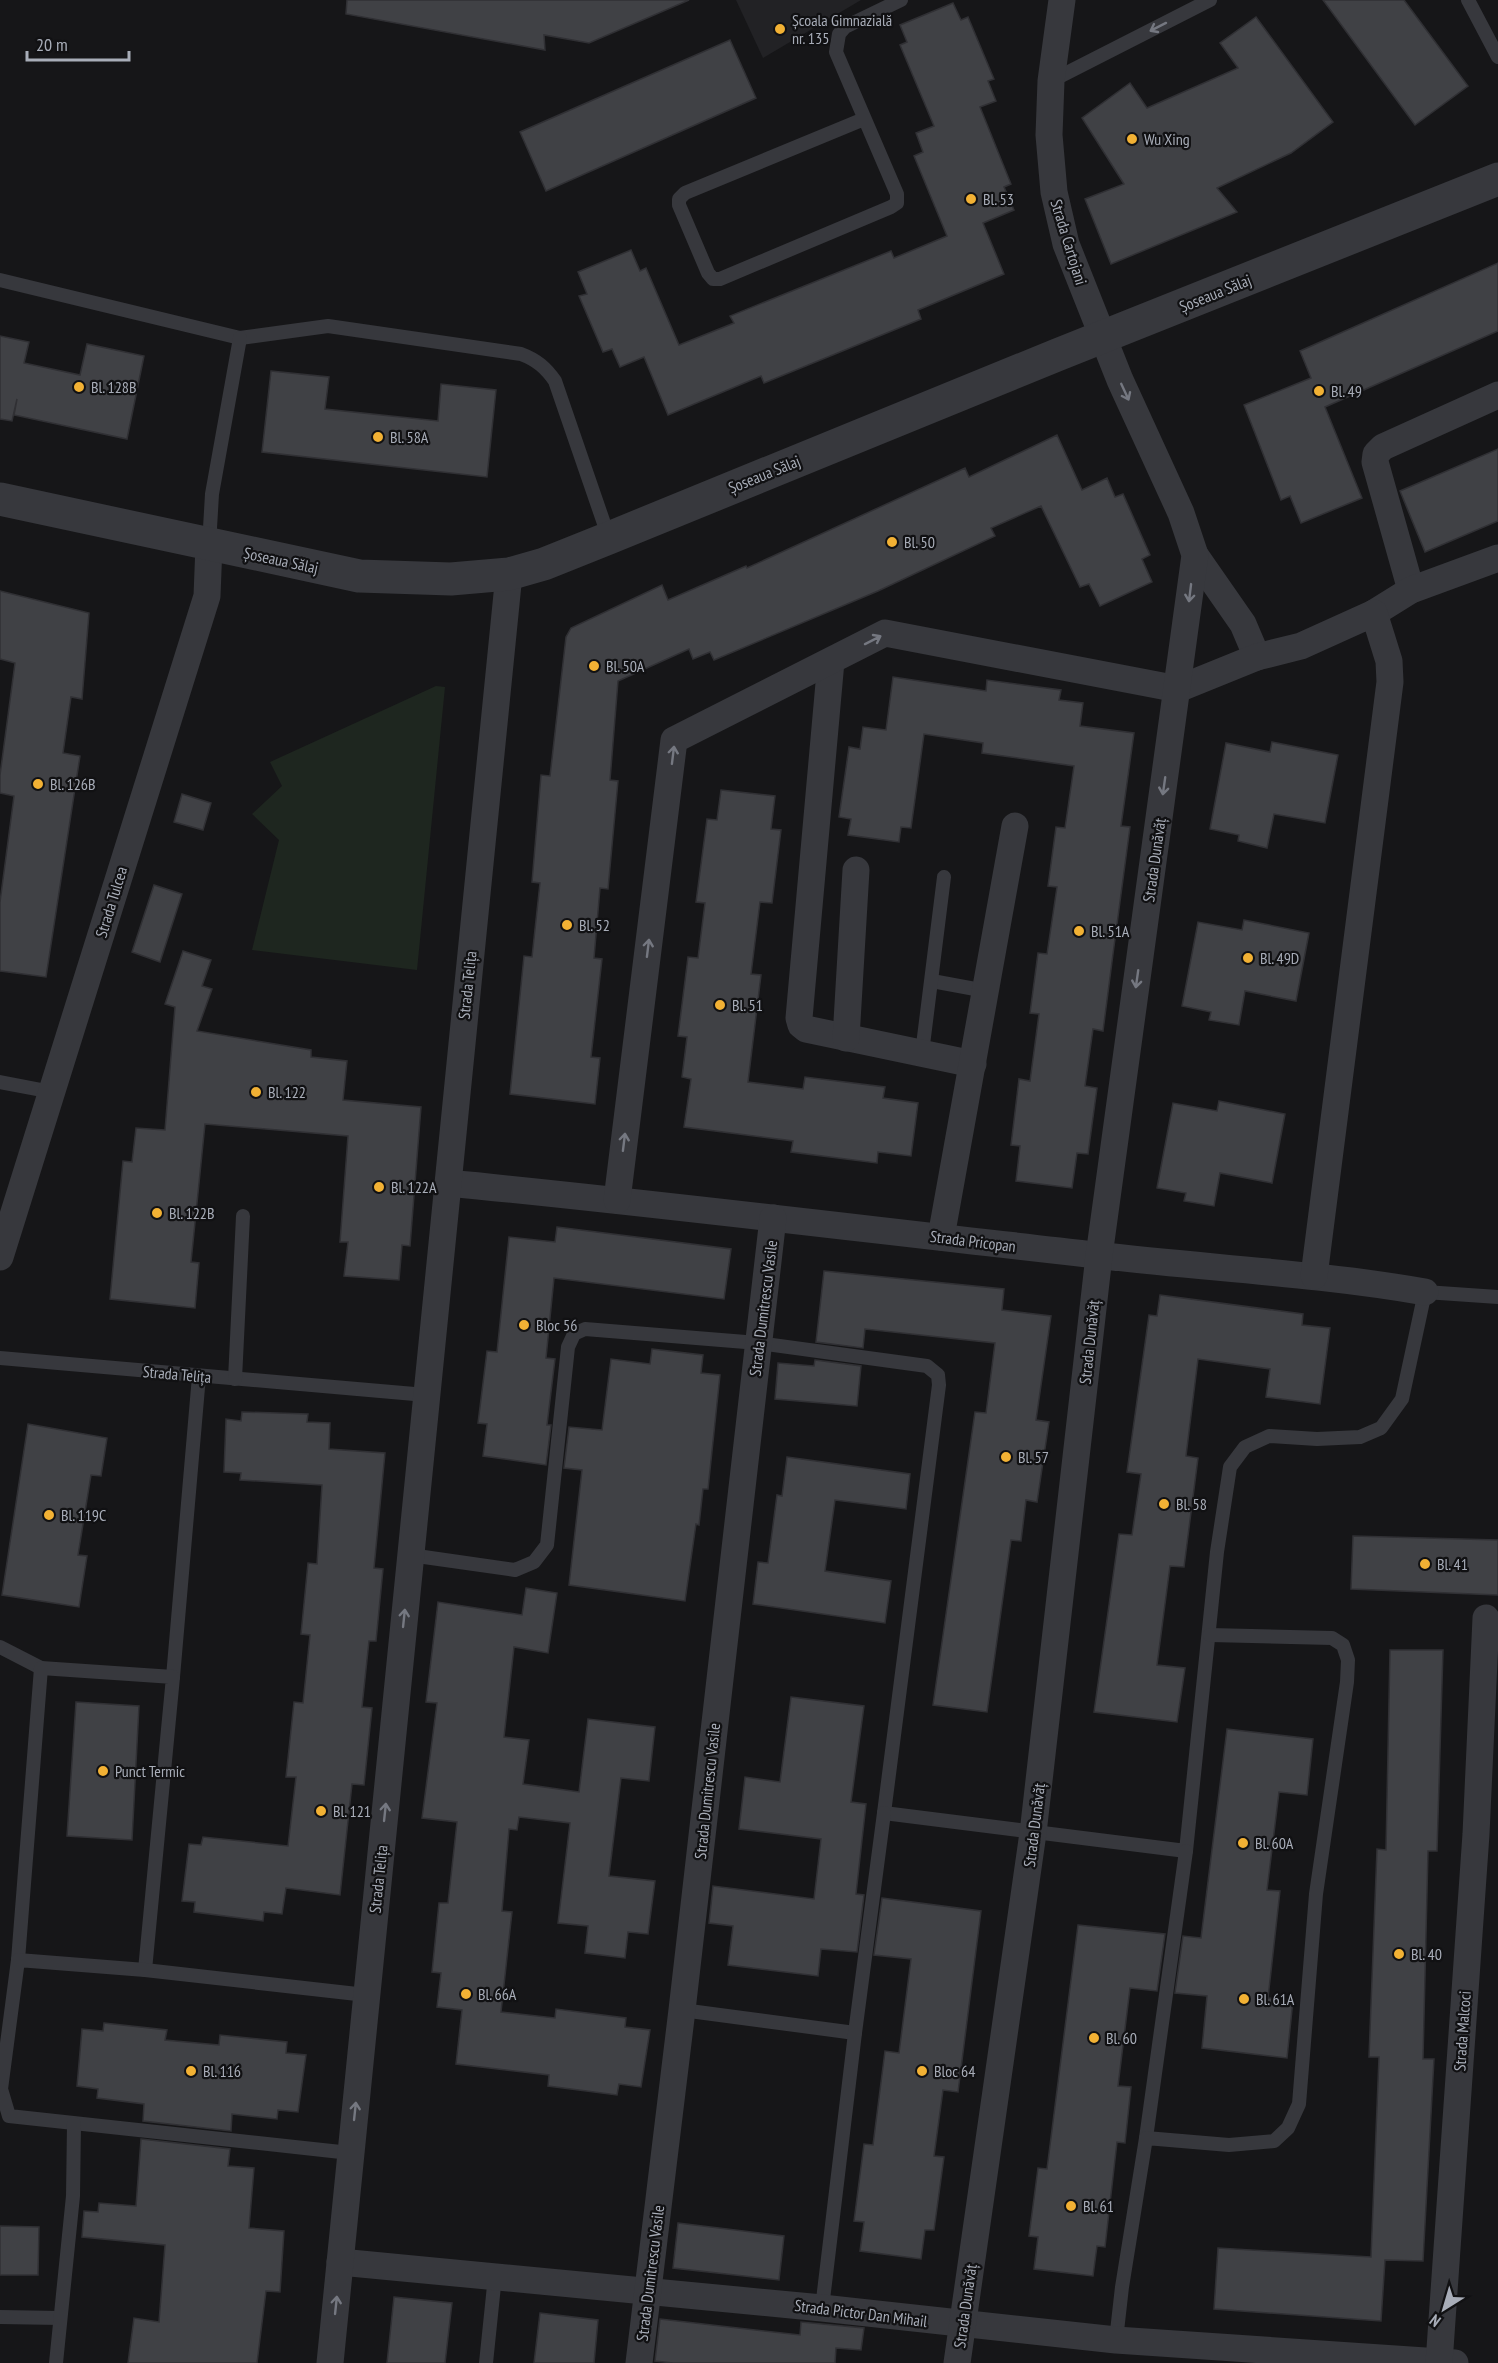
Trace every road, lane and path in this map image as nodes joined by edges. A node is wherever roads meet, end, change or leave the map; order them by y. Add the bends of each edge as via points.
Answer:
1 (901, 0) edge
2 (1062, 0) edge
3 (1210, 0) edge
4 (1468, 0) edge
5 (1498, 57) edge
6 (1051, 81) junction
7 (864, 118) junction
8 (1498, 179) edge
9 (0, 280) edge
10 (240, 338) junction
11 (1103, 338) junction
12 (1498, 395) edge
13 (0, 499) edge
14 (609, 538) junction
15 (209, 545) junction
16 (1195, 555) junction
17 (1498, 558) edge
18 (508, 574) junction
19 (1412, 591) junction
20 (1374, 613) junction
21 (1257, 657) junction
22 (831, 661) junction
23 (1178, 689) junction
24 (1015, 826) dead end
25 (856, 870) dead end
26 (944, 877) dead end
27 (932, 981) junction
28 (986, 991) junction
29 (846, 1038) junction
30 (922, 1053) junction
31 (973, 1064) junction
32 (0, 1082) edge
33 (52, 1092) junction
34 (448, 1183) junction
35 (617, 1200) junction
36 (243, 1216) dead end
37 (773, 1218) junction
38 (941, 1237) junction
39 (1099, 1256) junction
40 (0, 1257) edge
41 (1314, 1276) junction
42 (1425, 1292) junction
43 (1498, 1297) edge
44 (758, 1343) junction
45 (0, 1358) edge
46 (200, 1376) junction
47 (235, 1379) junction
48 (426, 1395) junction
49 (410, 1555) junction
50 (1486, 1618) dead end
51 (1210, 1635) junction
52 (0, 1647) edge
53 (41, 1668) junction
54 (173, 1677) junction
55 (1490, 1699) edge
56 (884, 1813) junction
57 (1034, 1833) junction
58 (1186, 1851) junction
59 (18, 1960) junction
60 (145, 1970) junction
61 (366, 1995) junction
62 (682, 2010) junction
63 (855, 2033) junction
64 (74, 2124) junction
65 (1146, 2138) junction
66 (351, 2153) junction
67 (340, 2262) junction
68 (495, 2276) junction
69 (648, 2290) junction
70 (822, 2308) junction
71 (0, 2317) edge
72 (60, 2318) junction
73 (962, 2325) junction
74 (1116, 2340) junction
75 (56, 2363) edge
76 (330, 2363) edge
77 (486, 2363) edge
78 (639, 2363) edge
79 (957, 2363) edge
80 (1444, 2363) edge

1 - 7 lane via 845,27 836,43 836,52
2 - 6 street, Strada Cartojani
3 -> 6 lane
4 - 5 lane
6 - 11 street, Strada Cartojani via 1048,135 1054,192 1066,244
7 - 7 lane via 897,194 897,203 713,279 679,205 685,193
8 - 11 street, Șoseaua Sălaj
9 - 10 lane
10 - 14 lane via 328,326 533,358 555,381
10 - 15 lane via 212,494
11 - 14 street, Șoseaua Sălaj
11 -> 16 street, Strada Dunăvăț via 1181,513
12 - 19 street via 1376,453 1375,462
13 - 15 street, Șoseaua Sălaj
14 - 18 street, Șoseaua Sălaj
15 - 18 street, Șoseaua Sălaj via 359,576 451,579
15 - 33 street, Strada Tulcea via 207,596
16 - 21 street via 1243,624
16 -> 23 street, Strada Dunăvăț
17 - 19 street
18 - 34 street, Strada Telița
19 - 20 street
20 - 21 street via 1301,646
20 - 41 street via 1389,661 1390,682
21 - 23 street
22 -> 23 street via 885,633
22 - 29 street via 798,1018 806,1029
35 -> 22 street via 675,740
23 -> 39 street, Strada Dunăvăț
24 - 28 street
25 - 29 street
26 - 27 lane
27 - 28 lane
27 - 30 lane
28 - 31 street
29 - 30 street
30 - 31 street
31 - 38 street
32 - 33 lane
33 - 40 street, Strada Tulcea
34 - 35 street, Strada Pricopan
34 - 48 street, Strada Telița
35 - 37 street, Strada Pricopan
36 - 47 lane
37 - 38 street, Strada Pricopan
37 - 44 street, Strada Dumitrescu Vasile
38 - 39 street, Strada Pricopan
39 - 41 street, Strada Pricopan
39 - 57 street, Strada Dunăvăț
41 - 42 street, Strada Pricopan
42 - 43 lane, Strada Pricopan
42 - 51 lane via 1402,1399 1381,1428 1360,1437 1269,1436 1245,1447 1230,1467
44 - 49 lane via 585,1329 574,1334 568,1347 547,1545 534,1562 514,1570
44 - 56 lane via 927,1366 938,1375
44 - 62 street, Strada Dumitrescu Vasile
45 - 46 lane, Strada Telița
46 - 47 lane, Strada Telița
46 - 54 lane
47 - 48 lane, Strada Telița
48 - 49 street, Strada Telița
61 -> 49 street, Strada Telița
50 - 55 street, Strada Malcoci
51 - 58 lane
51 - 65 lane via 1332,1638 1343,1645 1348,1660 1316,1894 1299,2104 1288,2128 1274,2141 1229,2145
52 - 53 lane
53 - 54 lane
53 - 59 lane
54 - 60 lane
55 - 80 street, Strada Malcoci via 1476,1834
56 - 57 lane
56 - 63 lane
57 - 58 lane
57 - 73 street, Strada Dunăvăț
58 - 65 lane
59 - 60 lane
59 - 64 lane via 1,2089 9,2116
60 - 61 lane
66 -> 61 street, Strada Telița
62 - 63 lane
62 - 69 street, Strada Dumitrescu Vasile
63 - 70 lane
64 - 66 lane
64 - 72 lane via 73,2196
65 - 74 lane
66 - 67 street, Strada Telița
67 - 68 street, Strada Pictor Dan Mihail
76 -> 67 street, Strada Telița
68 - 69 street, Strada Pictor Dan Mihail
68 - 77 lane
69 - 70 street, Strada Pictor Dan Mihail
69 - 78 street, Strada Dumitrescu Vasile
70 - 73 street, Strada Pictor Dan Mihail
71 - 72 lane
72 - 75 lane
73 - 74 street, Strada Pictor Dan Mihail
73 - 79 street, Strada Dunăvăț
74 - 80 street, Strada Pictor Dan Mihail

